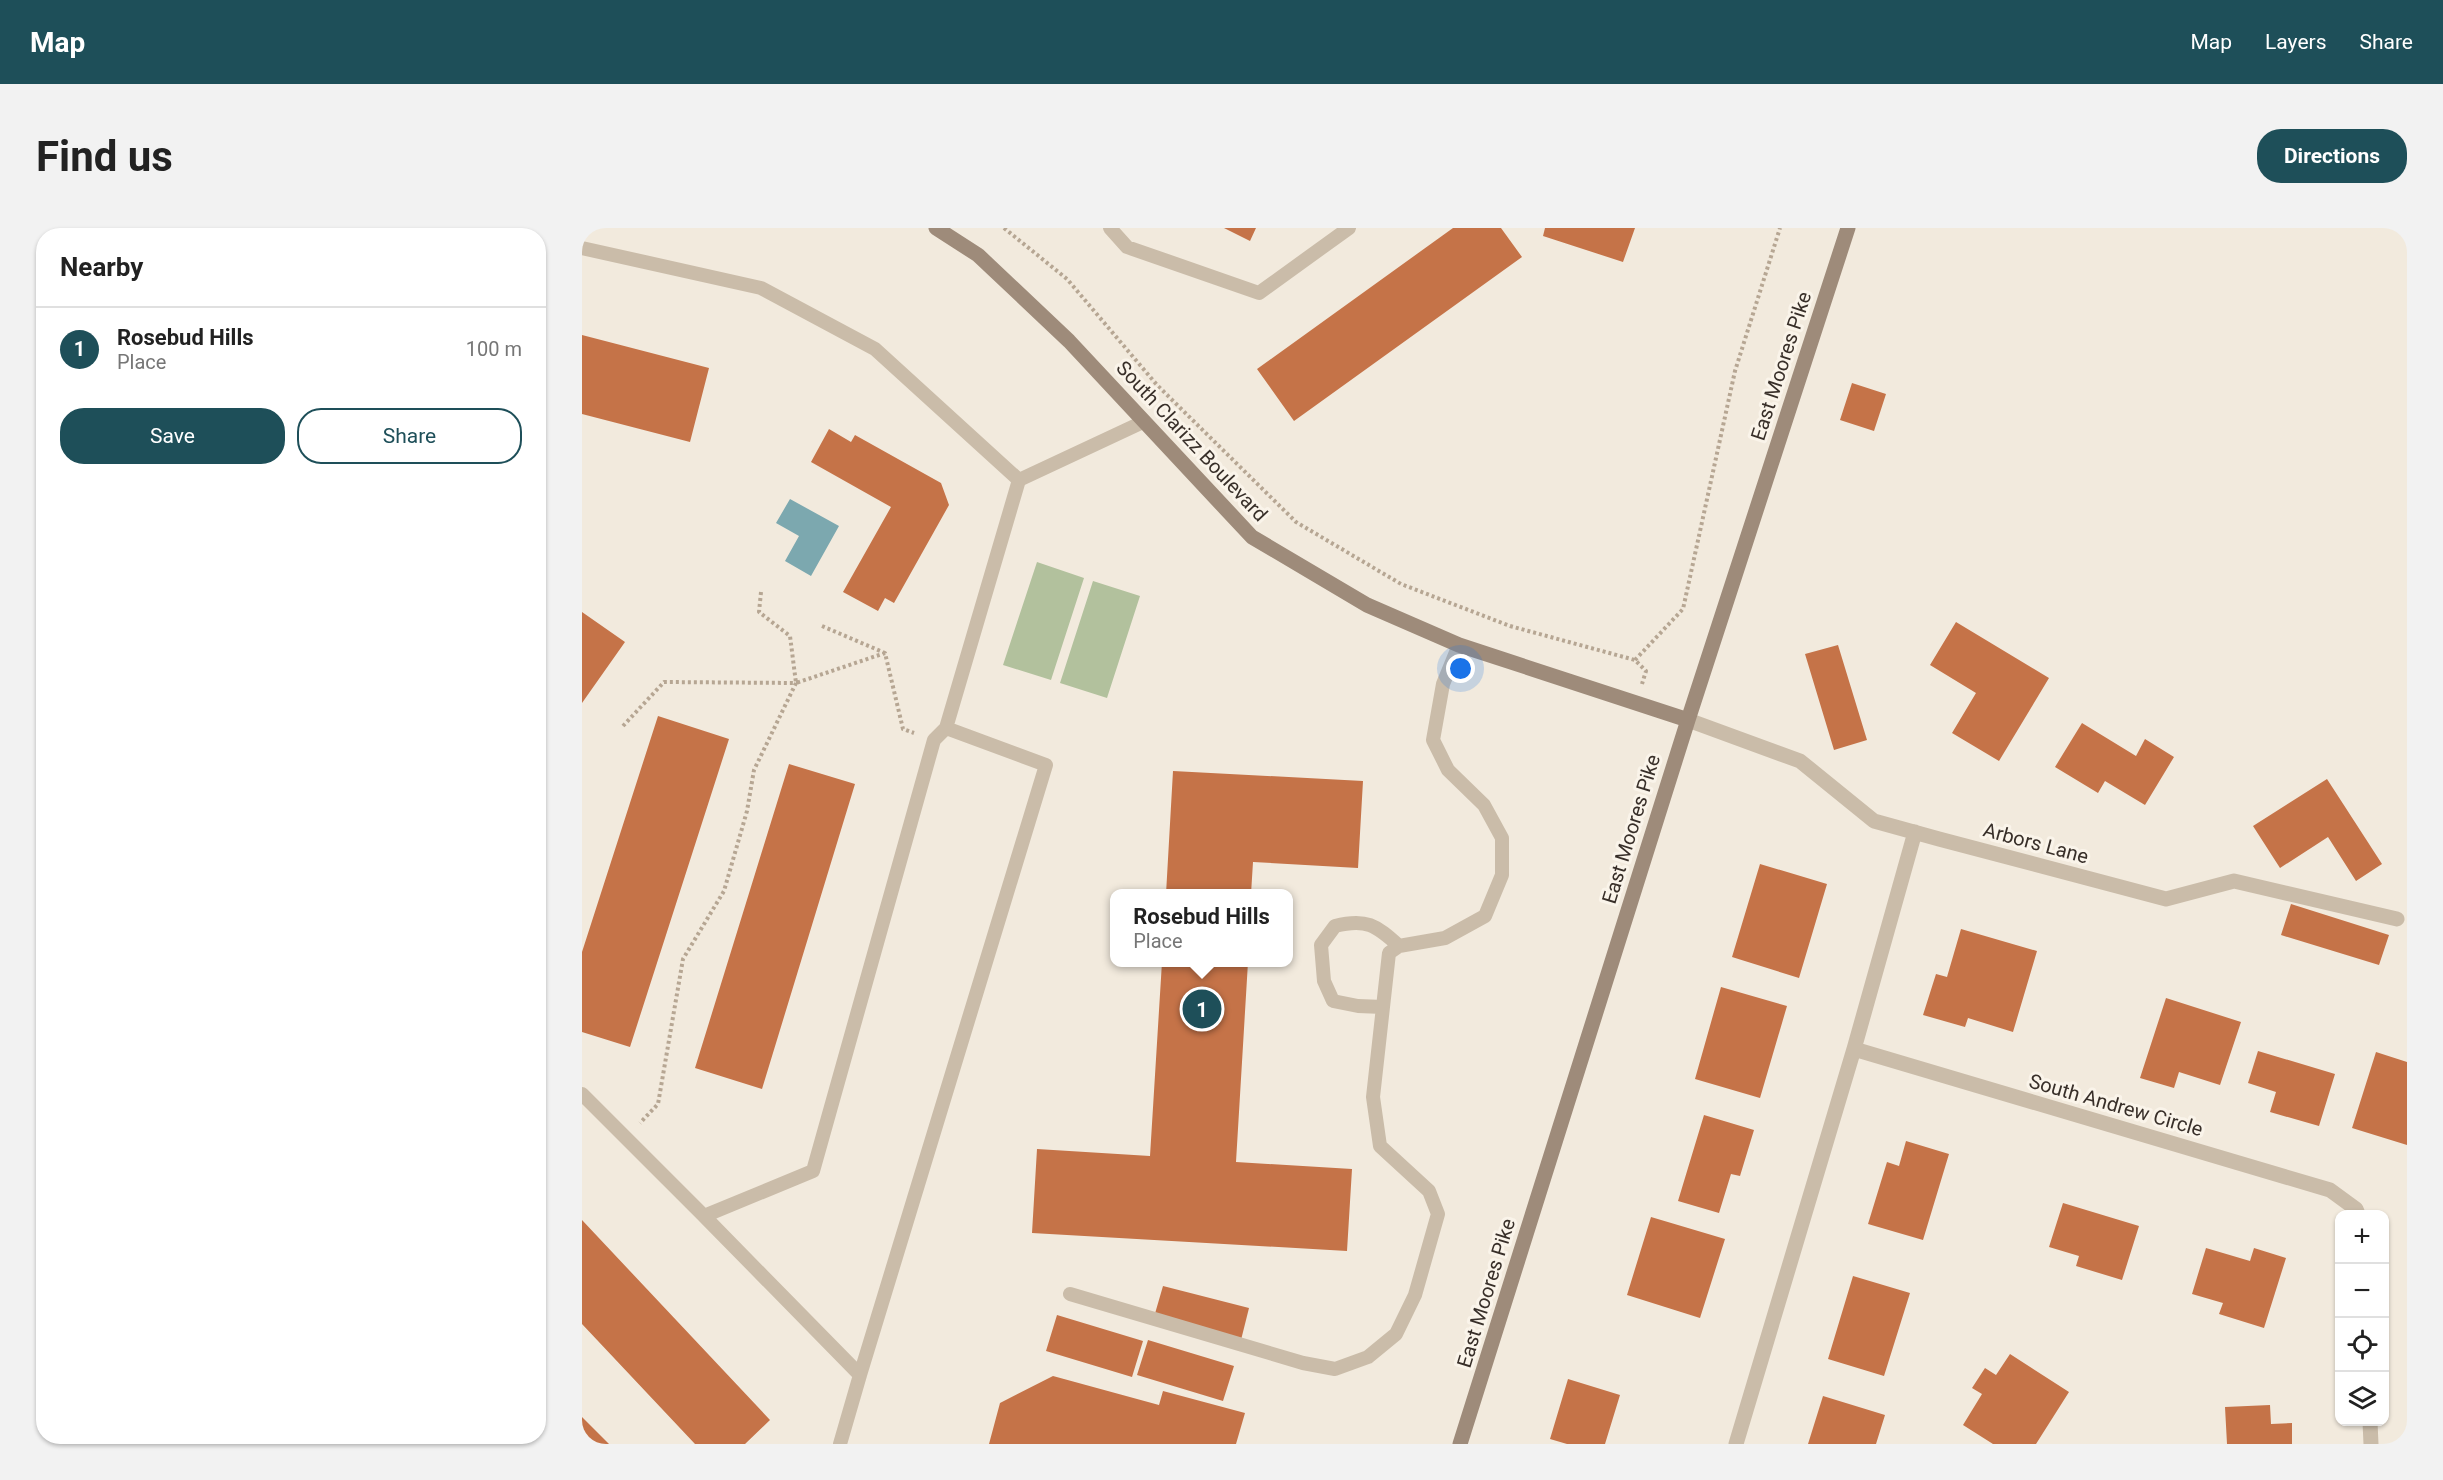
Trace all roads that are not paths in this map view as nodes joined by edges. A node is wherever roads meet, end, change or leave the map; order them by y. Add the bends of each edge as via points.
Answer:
1 (936, 228) edge
2 (1110, 228) edge
3 (1350, 228) edge
4 (1848, 228) edge
5 (582, 248) edge
6 (1143, 422) junction
7 (1019, 480) junction
8 (1459, 645) junction
9 (1688, 720) junction
10 (946, 728) junction
11 (1915, 832) junction
12 (2397, 919) dead end
13 (1399, 946) junction
14 (1383, 1007) junction
15 (1854, 1049) junction
16 (582, 1094) edge
17 (2356, 1210) edge
18 (704, 1216) junction
19 (1070, 1294) dead end
20 (860, 1375) junction
21 (2370, 1426) edge
22 (840, 1444) edge
23 (1460, 1444) edge
24 (1736, 1444) edge
25 (2371, 1444) edge

1 - 6 main road, South Clarizz Boulevard via 978,255 1069,341
2 - 3 lane via 1127,247 1259,293
4 - 9 main road, East Moores Pike
5 - 7 lane via 761,288 875,349
6 - 7 lane
6 - 8 main road, South Clarizz Boulevard via 1252,537 1367,605
7 - 10 lane
8 - 9 main road, South Clarizz Boulevard
8 - 13 lane via 1443,684 1433,740 1448,770 1484,805 1502,838 1502,875 1485,916 1445,938
9 - 11 street, Arbors Lane via 1800,761 1874,821
9 - 23 main road, East Moores Pike
10 - 18 lane via 934,740 813,1171
10 - 20 lane via 1046,765
11 - 12 street, Arbors Lane via 2166,899 2234,881
11 - 15 street
13 - 14 lane via 1389,953
13 - 14 lane via 1380,929 1354,921 1335,926 1322,945 1324,981 1333,1001
14 - 19 lane via 1373,1098 1380,1146 1429,1191 1438,1214 1415,1295 1396,1334 1368,1357 1335,1369
15 - 17 street, South Andrew Circle via 2330,1190
15 - 24 street
16 - 18 lane
18 - 20 lane
20 - 22 lane
21 - 25 street

